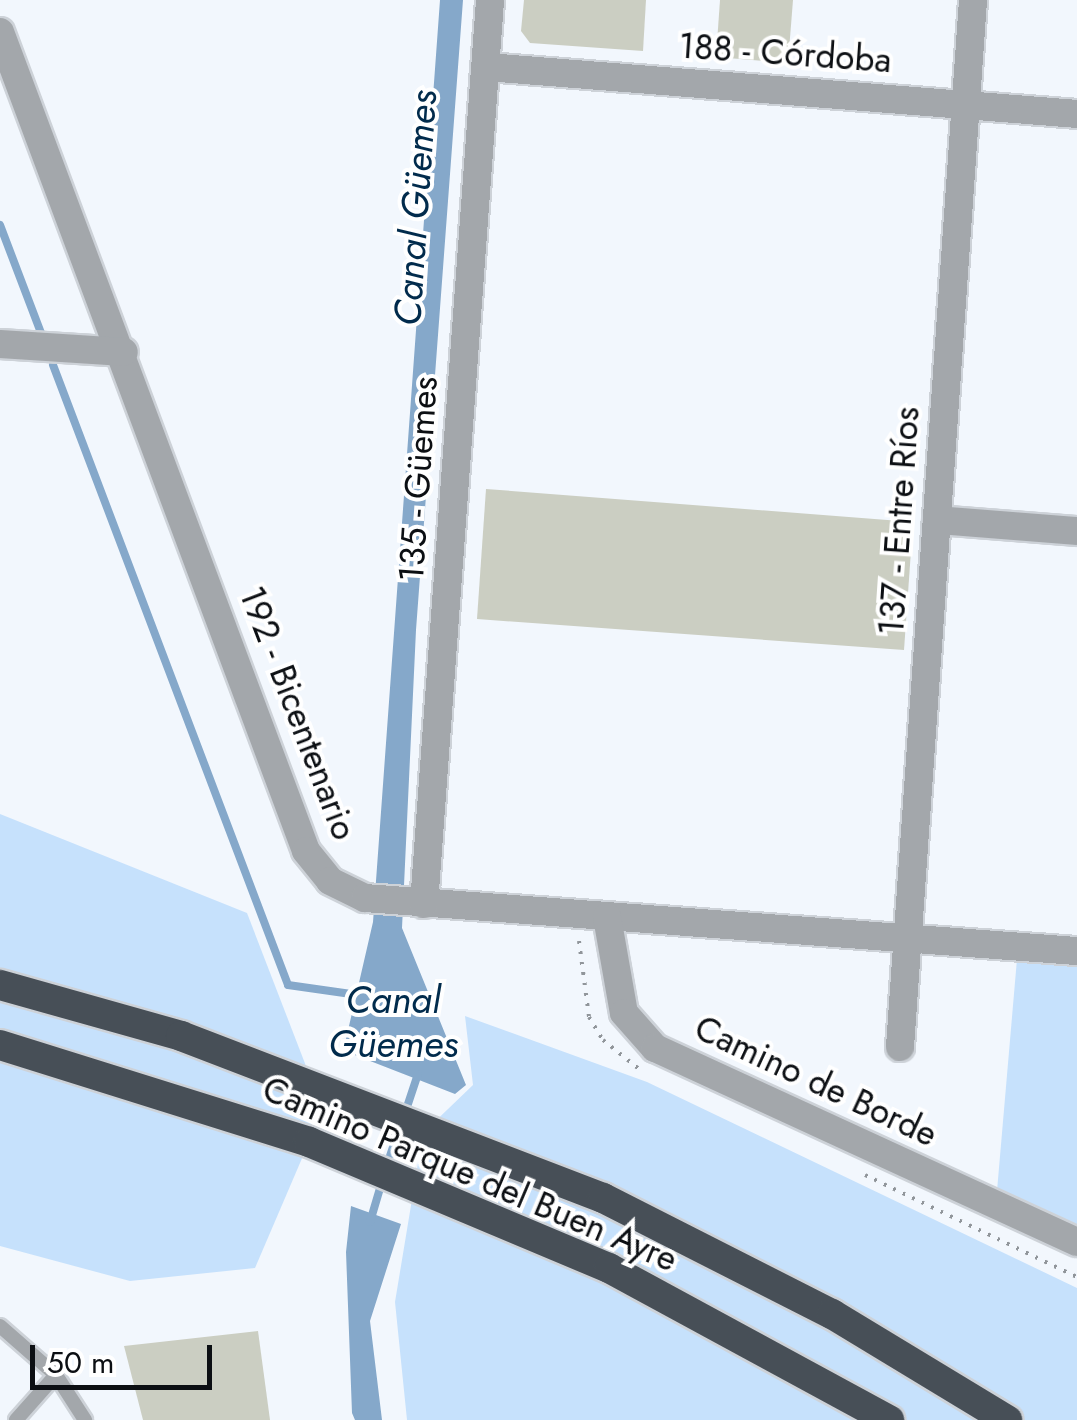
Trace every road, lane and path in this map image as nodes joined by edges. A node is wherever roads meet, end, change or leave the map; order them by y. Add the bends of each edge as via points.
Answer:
1 (490, 0) edge
2 (973, 0) edge
3 (0, 32) edge
4 (487, 66) junction
5 (966, 104) junction
6 (1077, 114) edge
7 (0, 344) edge
8 (124, 352) junction
9 (937, 520) junction
10 (1077, 531) edge
11 (419, 903) junction
12 (607, 916) junction
13 (904, 936) junction
14 (1077, 951) edge
15 (0, 985) edge
16 (0, 1045) edge
17 (900, 1047) dead end
18 (1077, 1242) edge
19 (0, 1326) edge
20 (56, 1375) junction
21 (16, 1420) edge
22 (85, 1420) edge
23 (889, 1420) edge
24 (1006, 1420) edge

1 - 4 street, 135 - Güemes
2 - 5 street, 137 - Entre Ríos
3 - 8 street, 192 - Bicentenario
4 - 5 street, 188 - Córdoba
4 - 11 street, 135 - Güemes
5 - 6 street, 188 - Córdoba
5 - 9 street, 137 - Entre Ríos
7 - 8 street
8 - 11 street, 192 - Bicentenario via 306,851 330,881 366,898
9 - 10 street
9 - 13 street, 137 - Entre Ríos
11 - 12 street, 192 - Bicentenario
12 - 13 street, 192 - Bicentenario
12 - 18 street, Camino de Borde via 624,1013 655,1048
13 - 14 street, 192 - Bicentenario
13 - 17 street, 137 - Entre Ríos
15 - 24 highway, Camino Parque del Buen Ayre via 180,1036 603,1198 726,1257
16 - 23 highway, Camino Parque del Buen Ayre via 308,1142 417,1187 624,1276
19 - 20 lane
20 - 21 lane
20 - 22 lane

